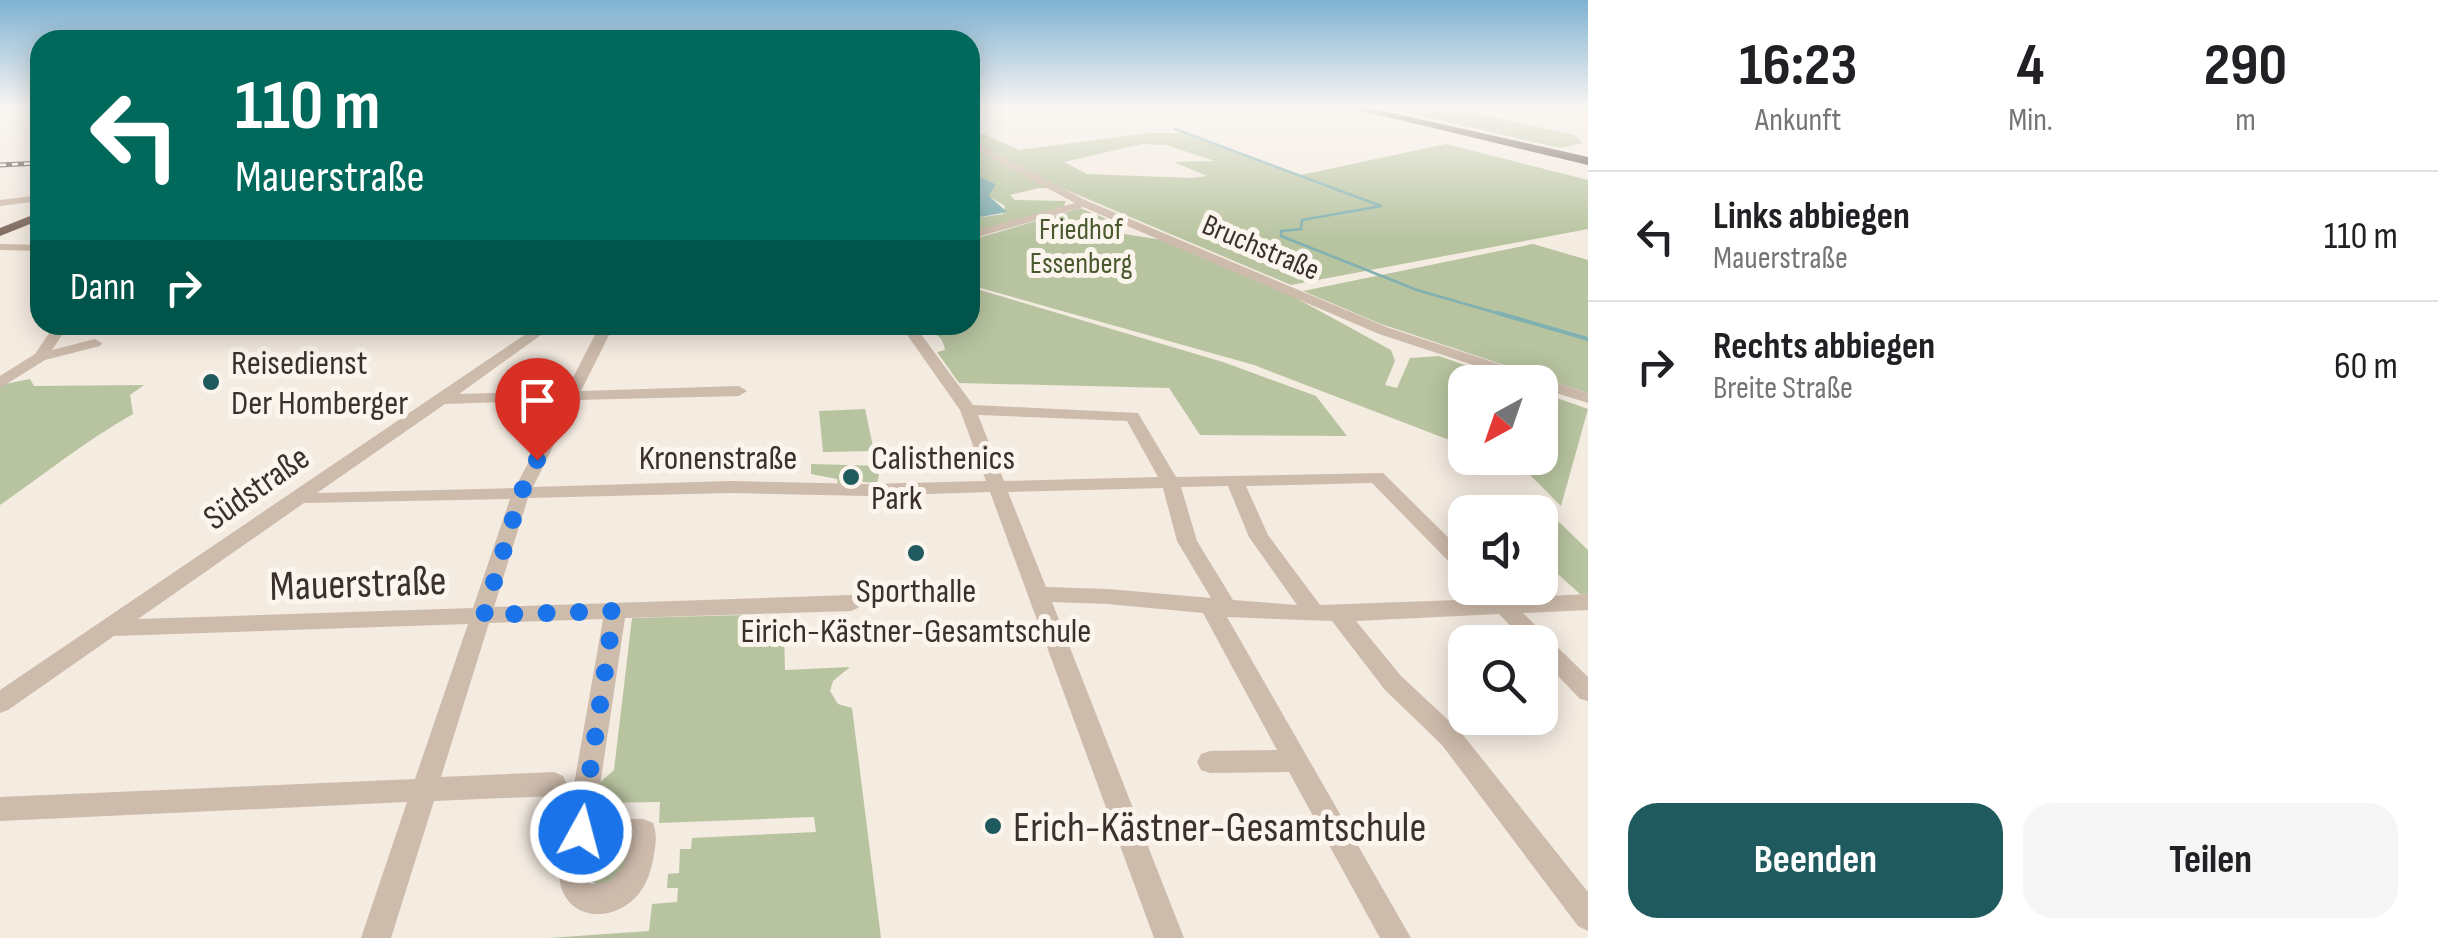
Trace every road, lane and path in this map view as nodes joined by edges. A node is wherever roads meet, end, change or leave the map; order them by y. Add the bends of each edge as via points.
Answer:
1 (985, 151) edge
2 (1547, 151) edge
3 (1549, 151) edge
4 (1588, 160) edge
5 (30, 199) edge
6 (0, 203) edge
7 (1085, 204) junction
8 (30, 220) edge
9 (0, 232) edge
10 (980, 233) edge
11 (0, 247) edge
12 (30, 248) edge
13 (55, 335) edge
14 (534, 335) edge
15 (602, 335) edge
16 (914, 335) edge
17 (95, 343) dead end
18 (40, 357) junction
19 (1486, 365) edge
20 (0, 383) edge
21 (1558, 389) edge
22 (739, 391) dead end
23 (568, 395) junction
24 (1588, 398) edge
25 (441, 399) junction
26 (968, 410) junction
27 (1170, 482) junction
28 (1235, 482) junction
29 (996, 487) junction
30 (521, 493) junction
31 (301, 496) junction
32 (1448, 549) edge
33 (1040, 595) junction
34 (850, 602) dead end
35 (1588, 602) edge
36 (1558, 603) edge
37 (1504, 605) joint
38 (1219, 609) junction
39 (614, 611) junction
40 (1326, 613) junction
41 (484, 615) junction
42 (108, 628) junction
43 (1588, 692) edge
44 (0, 703) edge
45 (1293, 761) junction
46 (1210, 762) dead end
47 (554, 784) dead end
48 (424, 791) junction
49 (0, 810) edge
50 (581, 832) dead end
51 (1588, 916) edge
52 (376, 938) edge
53 (1169, 938) edge
54 (1396, 938) edge

1 - 7 street, Bruchstraße
2 - 4 highway
3 - 4 highway
5 - 6 street
7 - 10 street
7 - 19 street, Bruchstraße via 1384,330
8 - 9 main road
11 - 12 street
13 - 18 street
14 - 25 street, Südstraße
15 - 23 street
16 - 26 street
17 - 18 street
18 - 20 street
21 - 24 street, Bruchstraße
22 - 23 street
23 - 25 street
23 - 30 street
25 - 31 street, Südstraße
26 - 27 street via 1132,416
26 - 29 street
27 - 28 street, Kronenstraße
27 - 29 street, Kronenstraße
27 - 38 street via 1187,540
28 - 32 street, Kronenstraße via 1377,477
28 - 40 street via 1259,536
29 - 30 street, Kronenstraße
29 - 33 street
30 - 31 street, Kronenstraße
30 - 41 street
31 - 42 street, Südstraße
33 - 38 street
33 - 53 street
34 - 39 street, Mauerstraße
35 - 36 street
37 - 40 street
37 - 43 street
38 - 40 street
38 - 45 street
39 - 41 street, Mauerstraße
39 - 50 street
40 - 51 street via 1451,738
41 - 42 street, Mauerstraße
41 - 48 street
42 - 44 street, Südstraße
45 - 46 street
45 - 54 street
47 - 48 street
48 - 49 street
48 - 52 street

